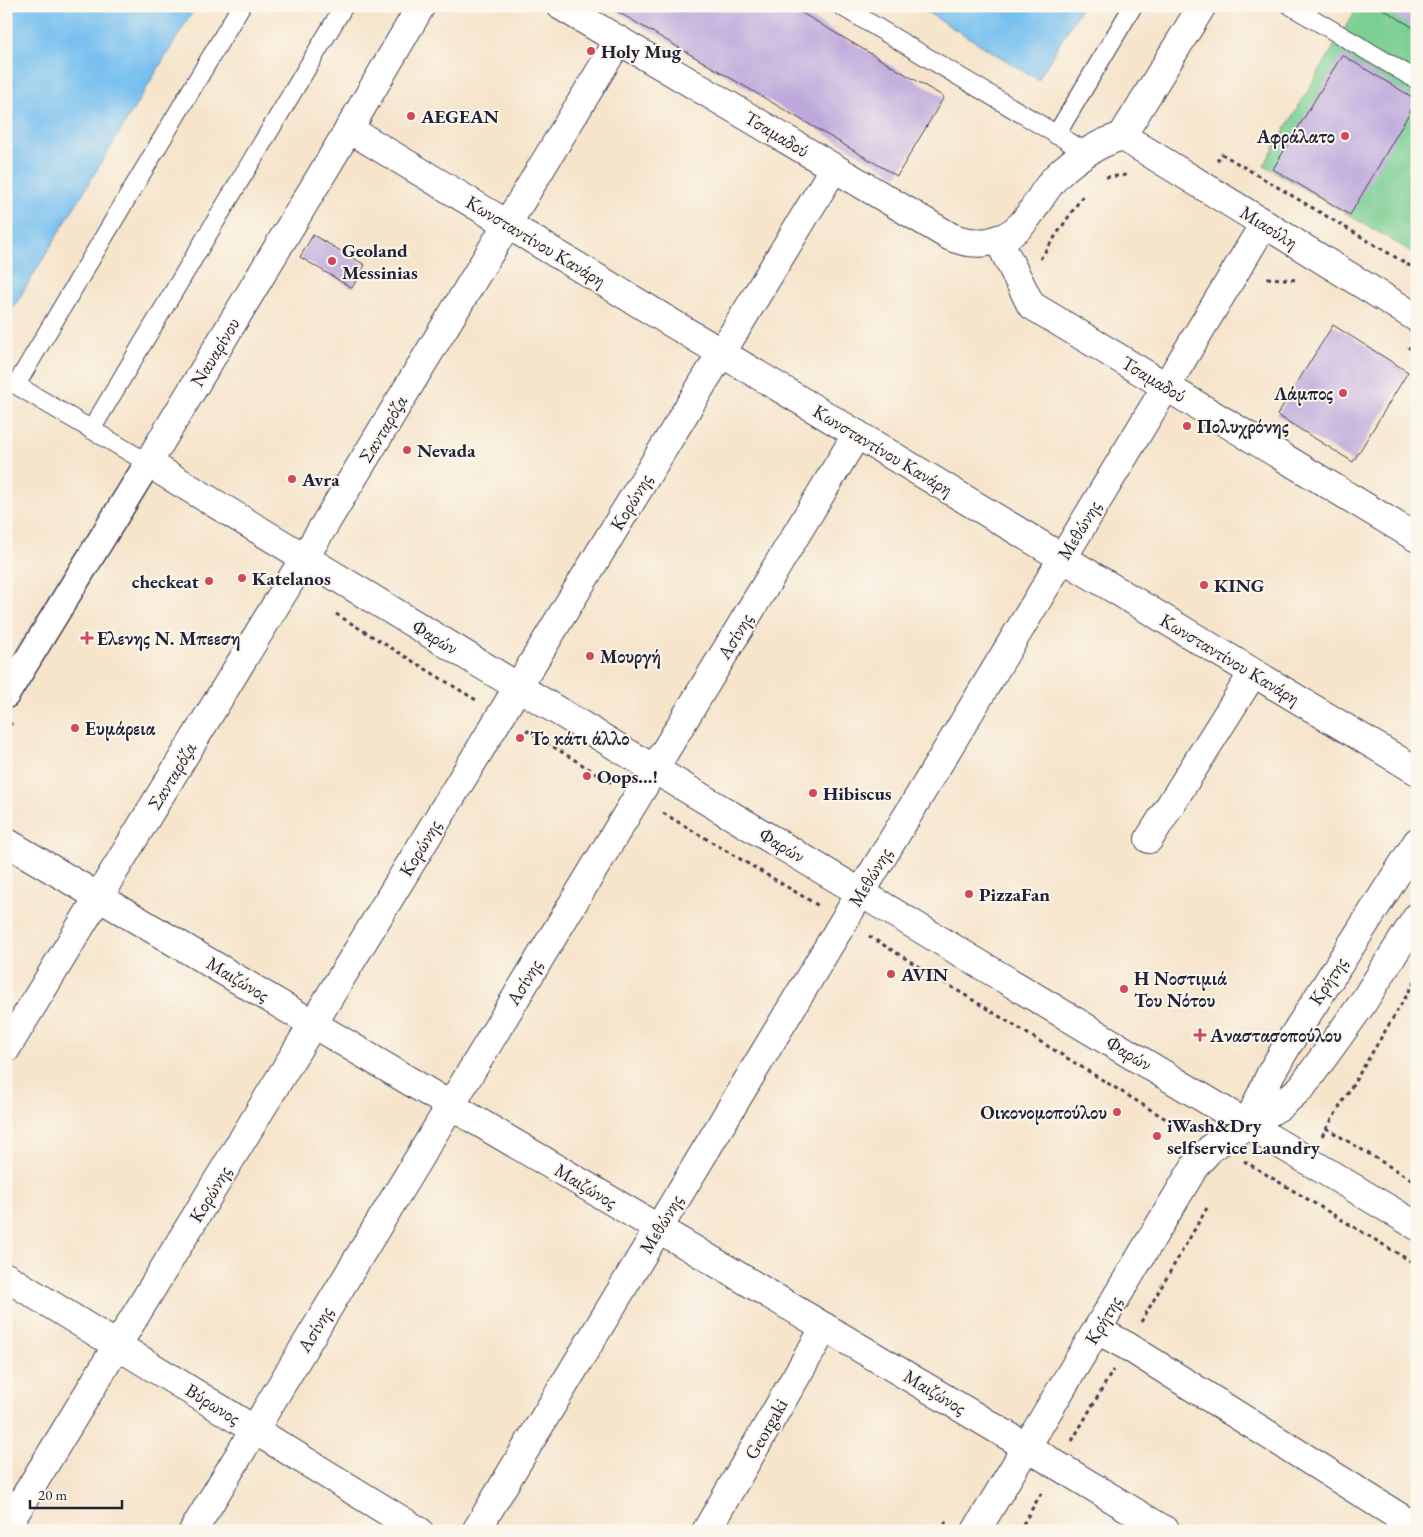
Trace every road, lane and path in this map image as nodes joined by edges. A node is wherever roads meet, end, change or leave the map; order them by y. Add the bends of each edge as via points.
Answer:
1 (241, 6) edge
2 (344, 6) edge
3 (421, 6) edge
4 (561, 6) edge
5 (841, 6) edge
6 (1133, 6) edge
7 (1202, 6) edge
8 (1291, 6) edge
9 (619, 40) junction
10 (1417, 80) edge
11 (349, 129) junction
12 (1056, 134) junction
13 (1122, 136) junction
14 (1086, 152) junction
15 (834, 168) junction
16 (1133, 174) dead end
17 (1103, 177) dead end
18 (1201, 185) junction
19 (1086, 191) dead end
20 (507, 224) junction
21 (1264, 224) junction
22 (998, 239) junction
23 (1417, 270) edge
24 (1017, 277) junction
25 (1265, 278) dead end
26 (1300, 281) dead end
27 (1417, 318) edge
28 (722, 352) junction
29 (1166, 386) junction
30 (91, 430) junction
31 (857, 434) junction
32 (148, 463) junction
33 (1417, 538) edge
34 (305, 558) junction
35 (1062, 558) junction
36 (331, 611) dead end
37 (1253, 673) junction
38 (518, 687) junction
39 (6, 695) edge
40 (501, 715) junction
41 (654, 769) junction
42 (1417, 771) edge
43 (636, 797) junction
44 (1149, 839) dead end
45 (6, 842) edge
46 (1417, 842) edge
47 (861, 892) junction
48 (99, 896) junction
49 (1417, 917) edge
50 (844, 921) junction
51 (1417, 978) edge
52 (313, 1024) junction
53 (6, 1049) edge
54 (450, 1105) junction
55 (1247, 1125) junction
56 (1212, 1147) junction
57 (1417, 1183) edge
58 (1291, 1188) dead end
59 (1417, 1226) edge
60 (658, 1228) junction
61 (1417, 1265) edge
62 (6, 1276) edge
63 (825, 1327) junction
64 (1097, 1330) junction
65 (118, 1345) junction
66 (255, 1429) junction
67 (1027, 1447) junction
68 (950, 1514) dead end
69 (6, 1528) edge
70 (1417, 1528) edge
71 (193, 1531) edge
72 (419, 1531) edge
73 (476, 1531) edge
74 (706, 1531) edge
75 (940, 1531) edge
76 (976, 1531) edge
77 (1166, 1531) edge

1 - 30 lane via 16,386
2 - 30 lane
3 - 11 street, Ναυαρίνου
4 - 9 street, Τσαμαδού
5 - 12 lane
6 - 12 lane
7 - 13 street
8 - 10 lane
9 - 15 street, Τσαμαδού
9 - 20 street, Σανταρόζα
11 - 20 street, Κωνσταντίνου Κανάρη
11 - 32 street, Ναυαρίνου
12 - 14 lane
13 - 14 street, Τσαμαδού
13 - 18 street, Μιαούλη
14 - 22 street, Τσαμαδού via 1056,177 1022,224
15 - 22 street, Τσαμαδού via 949,236 971,243
15 - 28 street, Κορώνης
16 - 17 path
18 - 21 street, Μιαούλη
18 - 23 path via 1222,154
19 - 24 path via 1031,273
20 - 28 street, Κωνσταντίνου Κανάρη
20 - 34 street, Σανταρόζα
21 - 27 street, Μιαούλη
21 - 29 street, Μεθώνης
22 - 24 street, Τσαμαδού
24 - 29 street, Τσαμαδού via 1031,305
25 - 26 path
28 - 31 street, Κωνσταντίνου Κανάρη
28 - 38 street, Κορώνης
29 - 33 street, Τσαμαδού
29 - 35 street, Μεθώνης
30 - 32 lane
31 - 35 street, Κωνσταντίνου Κανάρη
31 - 41 street, Ασίνης
32 - 34 street, Φαρών
32 - 39 street, Ναυαρίνου
34 - 38 street, Φαρών
34 - 48 street, Σανταρόζα
35 - 37 street, Κωνσταντίνου Κανάρη
35 - 47 street, Μεθώνης
36 - 40 path
37 - 42 street, Κωνσταντίνου Κανάρη
37 - 44 street
38 - 40 street, Κορώνης
38 - 41 street, Φαρών
40 - 43 path
40 - 52 street, Κορώνης
41 - 43 street, Ασίνης
41 - 47 street, Φαρών
43 - 50 path
43 - 54 street, Ασίνης
45 - 48 street, Μαιζώνος
46 - 55 street, Κρήτης via 1283,1052
47 - 50 street, Μεθώνης
47 - 55 street, Φαρών
48 - 52 street, Μαιζώνος
48 - 53 street, Σανταρόζα
49 - 55 street, Κρήτης via 1362,1004 1302,1087 1280,1106
50 - 56 path
50 - 60 street, Μεθώνης
51 - 57 path via 1326,1128
52 - 54 street, Μαιζώνος
52 - 65 street, Κορώνης
54 - 60 street, Μαιζώνος
54 - 66 street, Ασίνης
55 - 56 street, Κρήτης
55 - 59 street, Φαρών
56 - 64 street, Κρήτης via 1195,1166
58 - 61 path
60 - 63 street, Μαιζώνος
60 - 73 street, Μεθώνης
62 - 65 street, Βύρωνος
63 - 67 street, Μαιζώνος
63 - 74 street, Georgaki
64 - 67 street, Κρήτης
64 - 70 street
65 - 66 street, Βύρωνος
65 - 69 street, Κορώνης
66 - 71 street, Ασίνης
66 - 72 street, Βύρωνος
67 - 76 street, Κρήτης
67 - 77 street, Μαιζώνος
68 - 75 path

